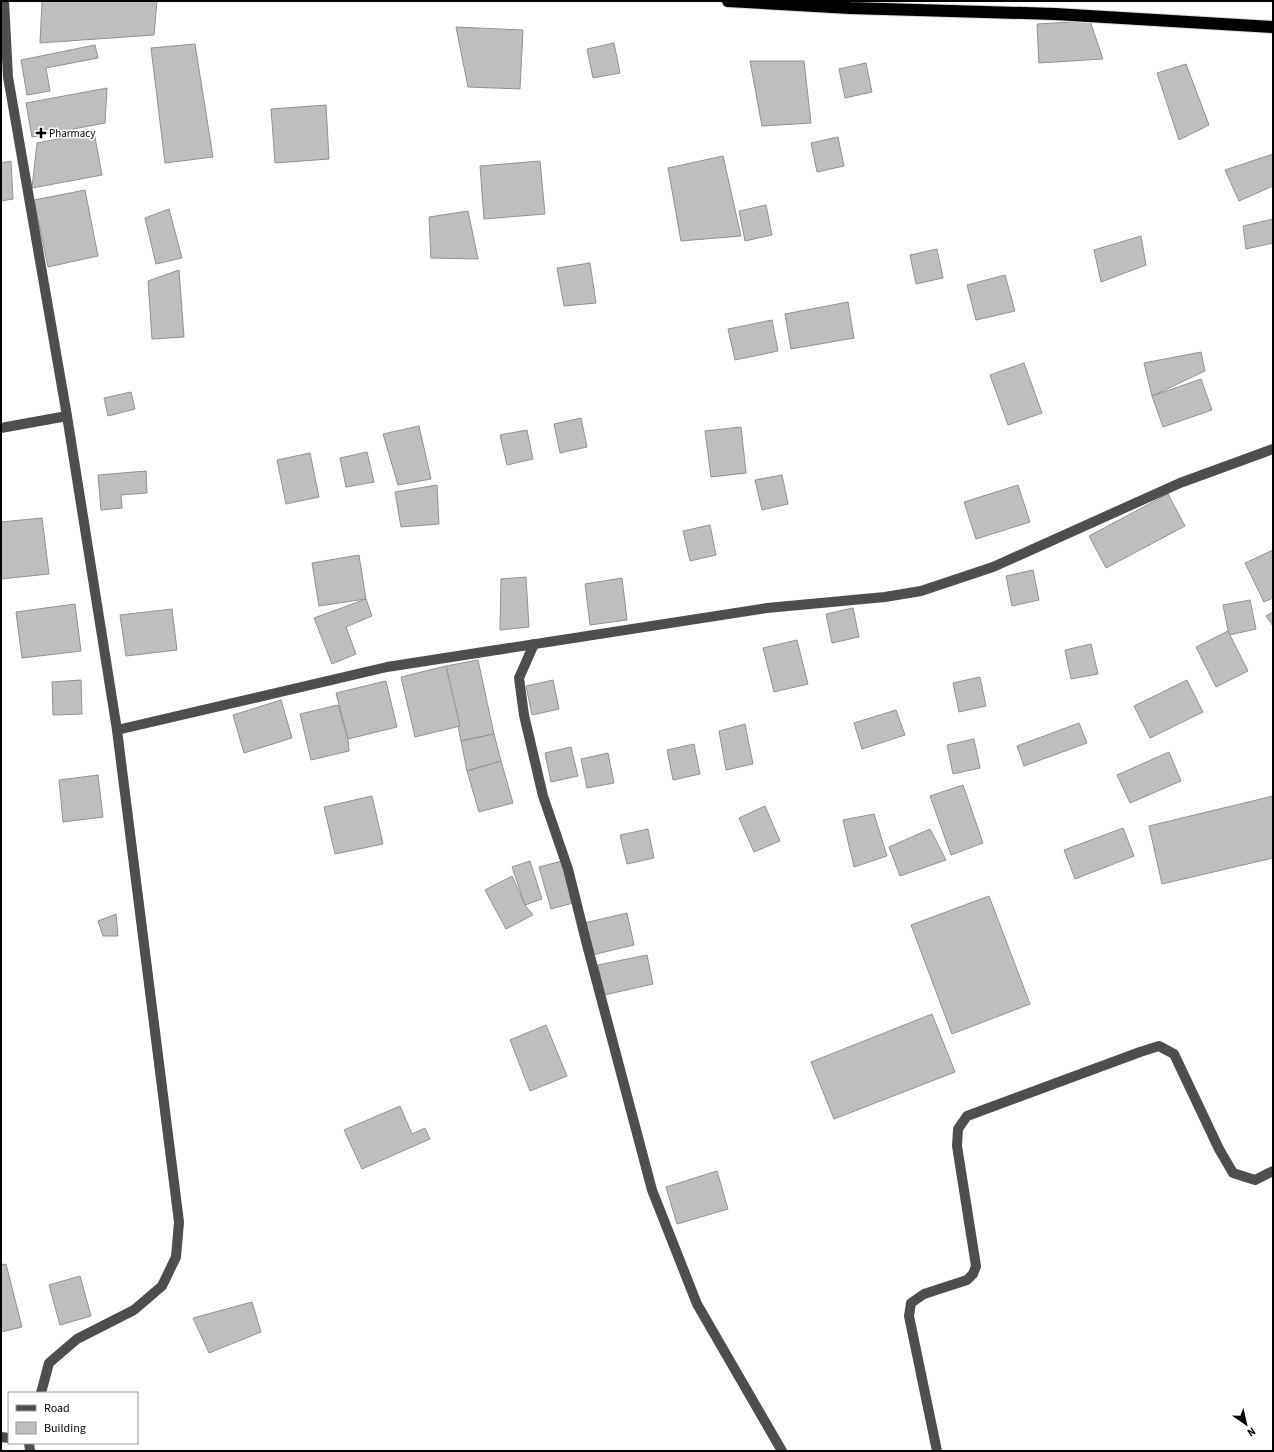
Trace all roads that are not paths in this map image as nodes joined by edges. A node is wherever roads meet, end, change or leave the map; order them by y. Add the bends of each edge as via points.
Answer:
1 (4, 1) edge
2 (728, 1) edge
3 (851, 4) edge
4 (1273, 27) edge
5 (67, 416) junction
6 (1, 428) edge
7 (1273, 449) edge
8 (534, 644) junction
9 (117, 730) junction
10 (1273, 1171) edge
11 (41, 1392) edge
12 (782, 1451) edge
13 (937, 1451) edge

1 - 5 street via 8,77
2 - 3 highway
3 - 4 highway
5 - 6 street
5 - 9 street
7 - 8 street via 1180,483 993,567 921,591 767,608
8 - 9 street via 387,667
8 - 12 street via 518,678 524,715 543,796 568,869 652,1190 697,1304
9 - 11 street via 179,1222 176,1256 162,1286 134,1310 77,1339 49,1363
10 - 13 street via 1256,1180 1233,1173 1174,1054 1159,1046 967,1116 958,1129 957,1146 976,1266 967,1280 924,1294 911,1303 909,1316

